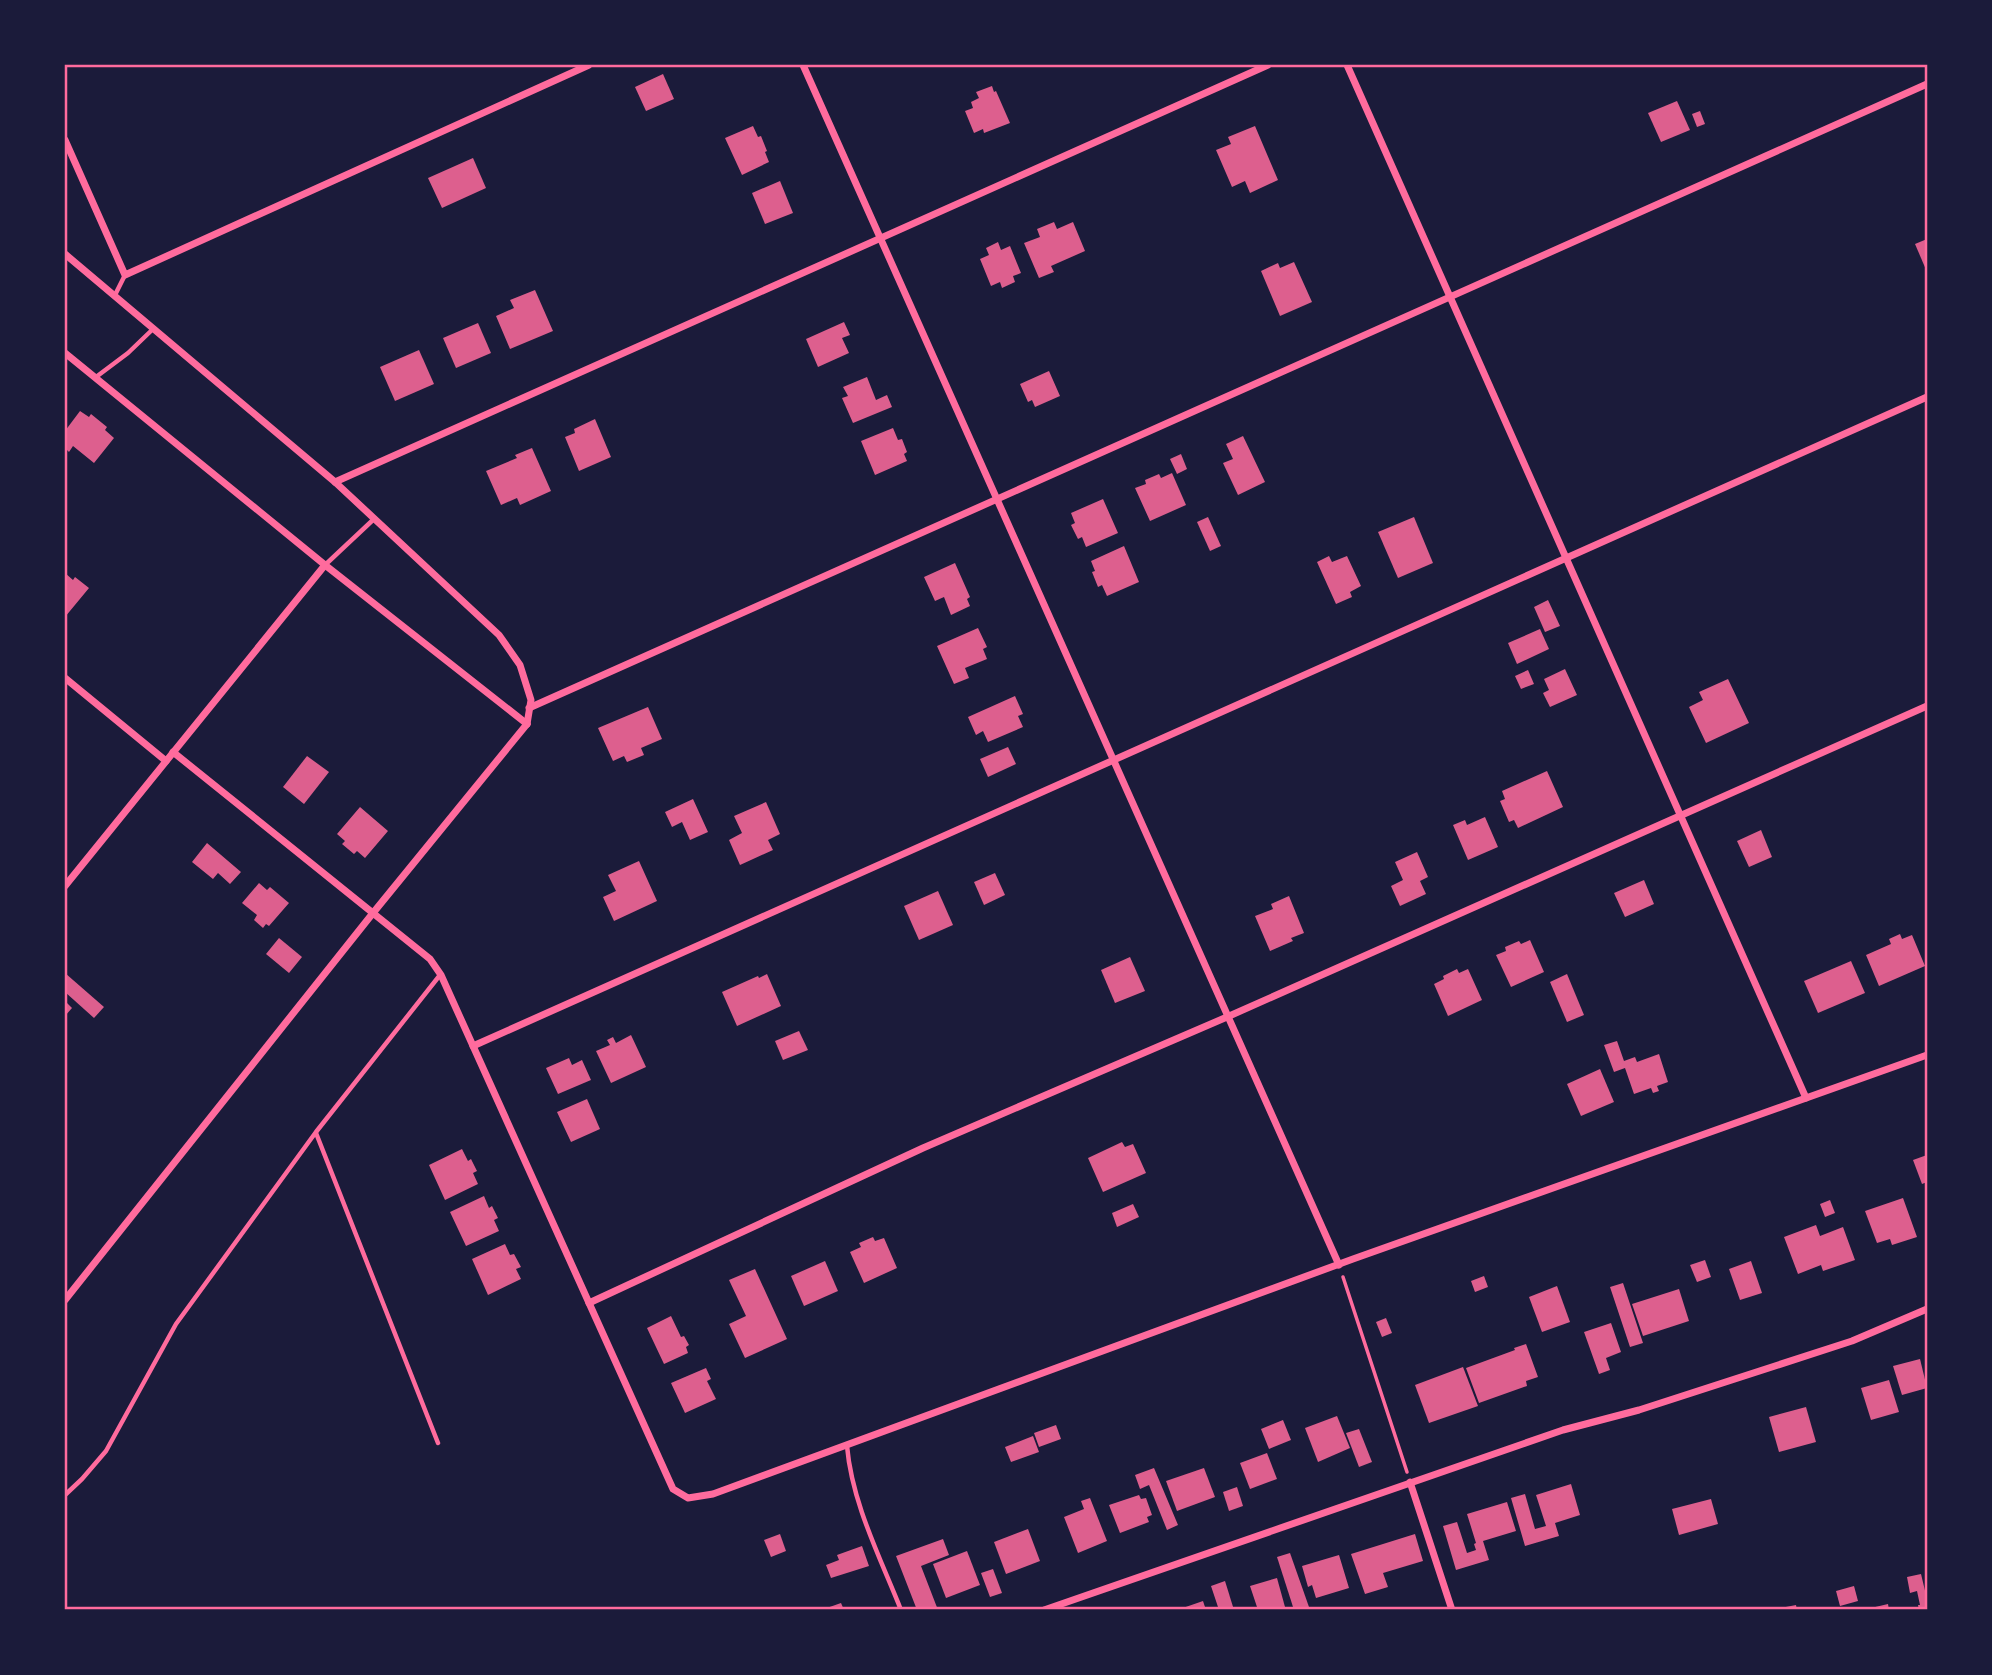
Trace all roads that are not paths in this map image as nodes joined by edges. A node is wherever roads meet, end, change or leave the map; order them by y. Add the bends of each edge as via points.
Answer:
1 (589, 65) edge
2 (803, 65) edge
3 (1268, 65) edge
4 (1347, 65) edge
5 (1927, 84) edge
6 (65, 140) edge
7 (880, 238) junction
8 (65, 254) edge
9 (125, 275) junction
10 (114, 296) junction
11 (1450, 297) junction
12 (153, 329) junction
13 (65, 353) edge
14 (95, 377) junction
15 (1927, 397) edge
16 (335, 482) junction
17 (997, 500) junction
18 (374, 519) junction
19 (1566, 558) junction
20 (325, 565) junction
21 (65, 678) edge
22 (1927, 706) edge
23 (529, 708) junction
24 (527, 724) junction
25 (173, 752) junction
26 (1113, 760) junction
27 (166, 761) junction
28 (1681, 817) junction
29 (65, 886) edge
30 (373, 913) junction
31 (441, 975) junction
32 (1227, 1017) junction
33 (473, 1046) junction
34 (1927, 1055) edge
35 (1807, 1098) junction
36 (316, 1132) junction
37 (1339, 1265) junction
38 (65, 1300) edge
39 (589, 1303) junction
40 (1927, 1309) edge
41 (438, 1443) dead end
42 (847, 1445) junction
43 (1410, 1482) junction
44 (65, 1495) edge
45 (901, 1610) edge
46 (1044, 1610) edge
47 (1452, 1610) edge

1 - 9 street
2 - 7 street
3 - 7 street
4 - 11 street
5 - 11 street
6 - 9 street
7 - 16 street
7 - 17 street
8 - 10 street
9 - 10 lane
10 - 12 street
11 - 17 street
11 - 19 street
12 - 14 lane
12 - 16 street
13 - 14 street
14 - 20 street
15 - 19 street
16 - 18 street
17 - 23 street
17 - 26 street
18 - 20 lane
18 - 23 street via 499,635 520,665 531,700
19 - 26 street
19 - 28 street
20 - 24 street
20 - 25 street
21 - 27 street
22 - 28 street
23 - 24 street
24 - 30 street
25 - 27 street
25 - 30 street
26 - 32 street
26 - 33 street
27 - 29 street
28 - 32 street
28 - 35 street
30 - 31 street via 430,959
30 - 38 street
31 - 33 street
31 - 36 lane
32 - 37 street
32 - 39 street via 923,1148
33 - 39 street
34 - 35 street
35 - 37 street
36 - 41 lane
36 - 44 lane via 176,1324 106,1451
37 - 42 street
39 - 42 street via 673,1489 688,1498 713,1494
40 - 43 street via 1852,1341
42 - 45 lane via 857,1498
43 - 46 street
43 - 47 street

